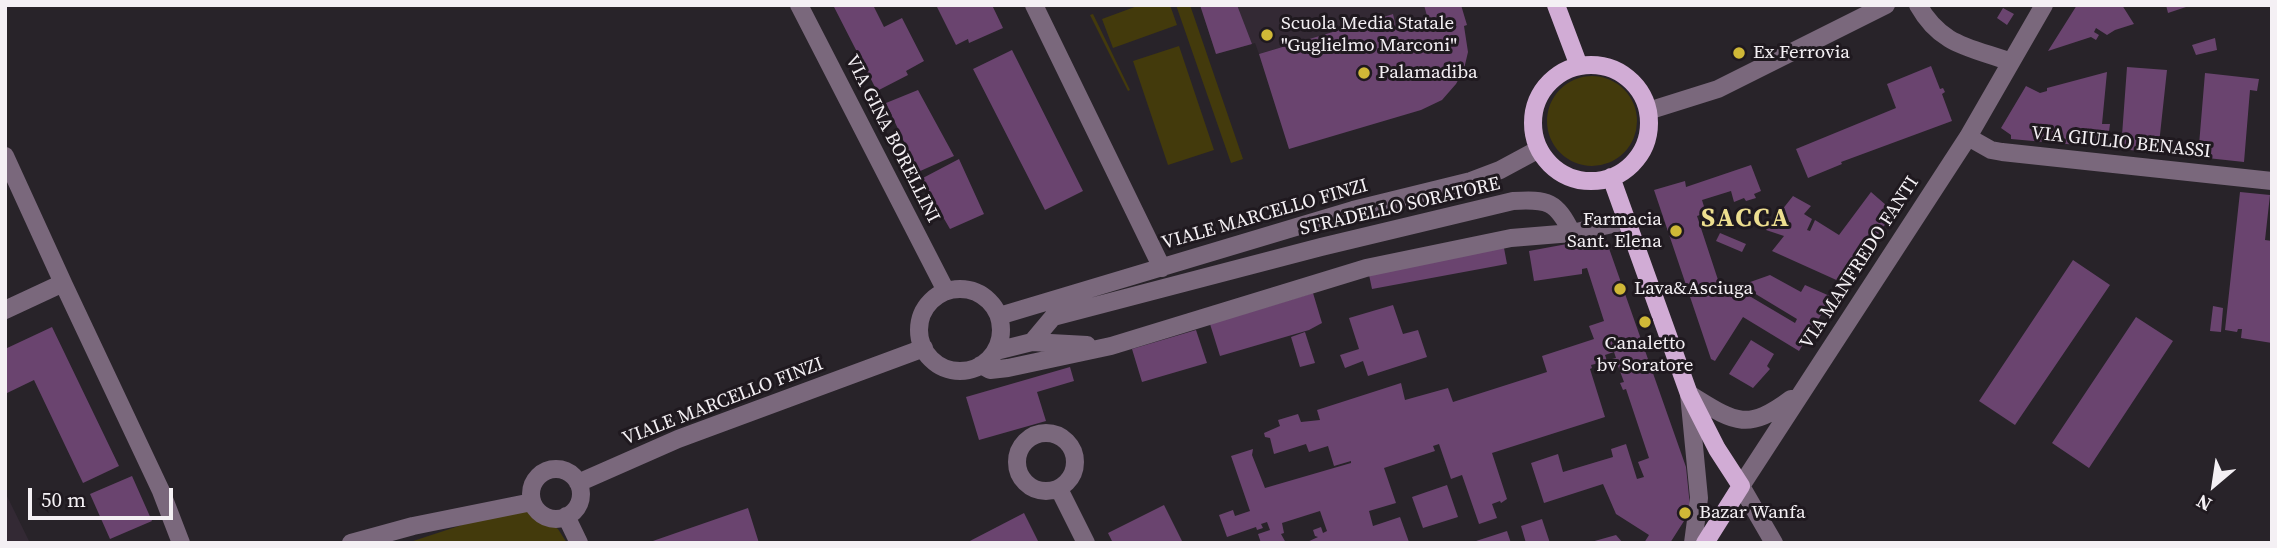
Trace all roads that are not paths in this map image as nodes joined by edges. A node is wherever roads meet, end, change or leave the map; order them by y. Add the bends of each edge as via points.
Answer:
1 (799, 5) edge
2 (1034, 5) edge
3 (1556, 5) edge
4 (1886, 5) edge
5 (1918, 5) edge
6 (2044, 5) edge
7 (2011, 62) junction
8 (1579, 66) junction
9 (1648, 111) junction
10 (1968, 137) junction
11 (1539, 149) junction
12 (5, 156) edge
13 (1611, 177) junction
14 (2272, 181) edge
15 (1626, 221) junction
16 (1572, 233) junction
17 (1162, 268) junction
18 (63, 283) junction
19 (947, 291) junction
20 (5, 310) edge
21 (999, 316) junction
22 (1032, 342) junction
23 (1111, 346) junction
24 (924, 348) junction
25 (996, 351) junction
26 (981, 365) junction
27 (1801, 391) junction
28 (1689, 394) junction
29 (578, 483) junction
30 (1741, 486) junction
31 (1059, 489) dead end
32 (532, 502) junction
33 (566, 516) junction
34 (181, 543) edge
35 (351, 543) edge
36 (579, 543) edge
37 (1086, 543) edge
38 (1693, 543) edge
39 (1705, 543) edge
40 (1774, 543) edge

1 - 19 street, VIA GINA BORELLINI
2 - 17 street
3 - 8 main road
4 - 9 street via 1718,89
5 - 7 street via 1945,38
6 - 7 street, VIA MANFREDO FANTI
7 - 10 street, VIA MANFREDO FANTI
8 - 9 main road via 1618,72 1638,89
8 - 11 main road via 1554,78 1537,102 1534,130
9 - 13 main road via 1644,146 1631,165
10 - 14 street, VIA GIULIO BENASSI via 2002,152
10 - 27 street, VIA MANFREDO FANTI
11 - 13 main road via 1554,167 1575,178
11 - 17 street, VIALE MARCELLO FINZI via 1471,181 1353,210
12 - 18 street
13 - 15 main road
15 - 16 street
15 - 28 main road
16 - 22 street, STRADELLO SORATORE via 1564,216 1550,203 1513,201 1053,317
16 - 23 street via 1511,238 1366,268
17 - 21 street, VIALE MARCELLO FINZI
18 - 20 street
18 - 34 street
19 - 21 street via 975,291
19 - 24 street via 923,311 919,332
21 - 25 street
22 - 23 street
22 - 25 street
23 - 26 street via 1008,368 990,370
24 - 26 street via 933,360 951,370
24 - 29 street, VIALE MARCELLO FINZI via 678,439
25 - 26 street
27 - 28 street via 1774,412 1751,421 1725,416
27 - 30 street, VIA MANFREDO FANTI
28 - 30 main road
28 - 38 street via 1699,498
29 - 32 street via 559,469 543,472 532,485
29 - 33 street via 580,498
30 - 39 main road
30 - 40 street
31 - 37 street
32 - 33 street via 550,518
32 - 35 street
33 - 36 street

